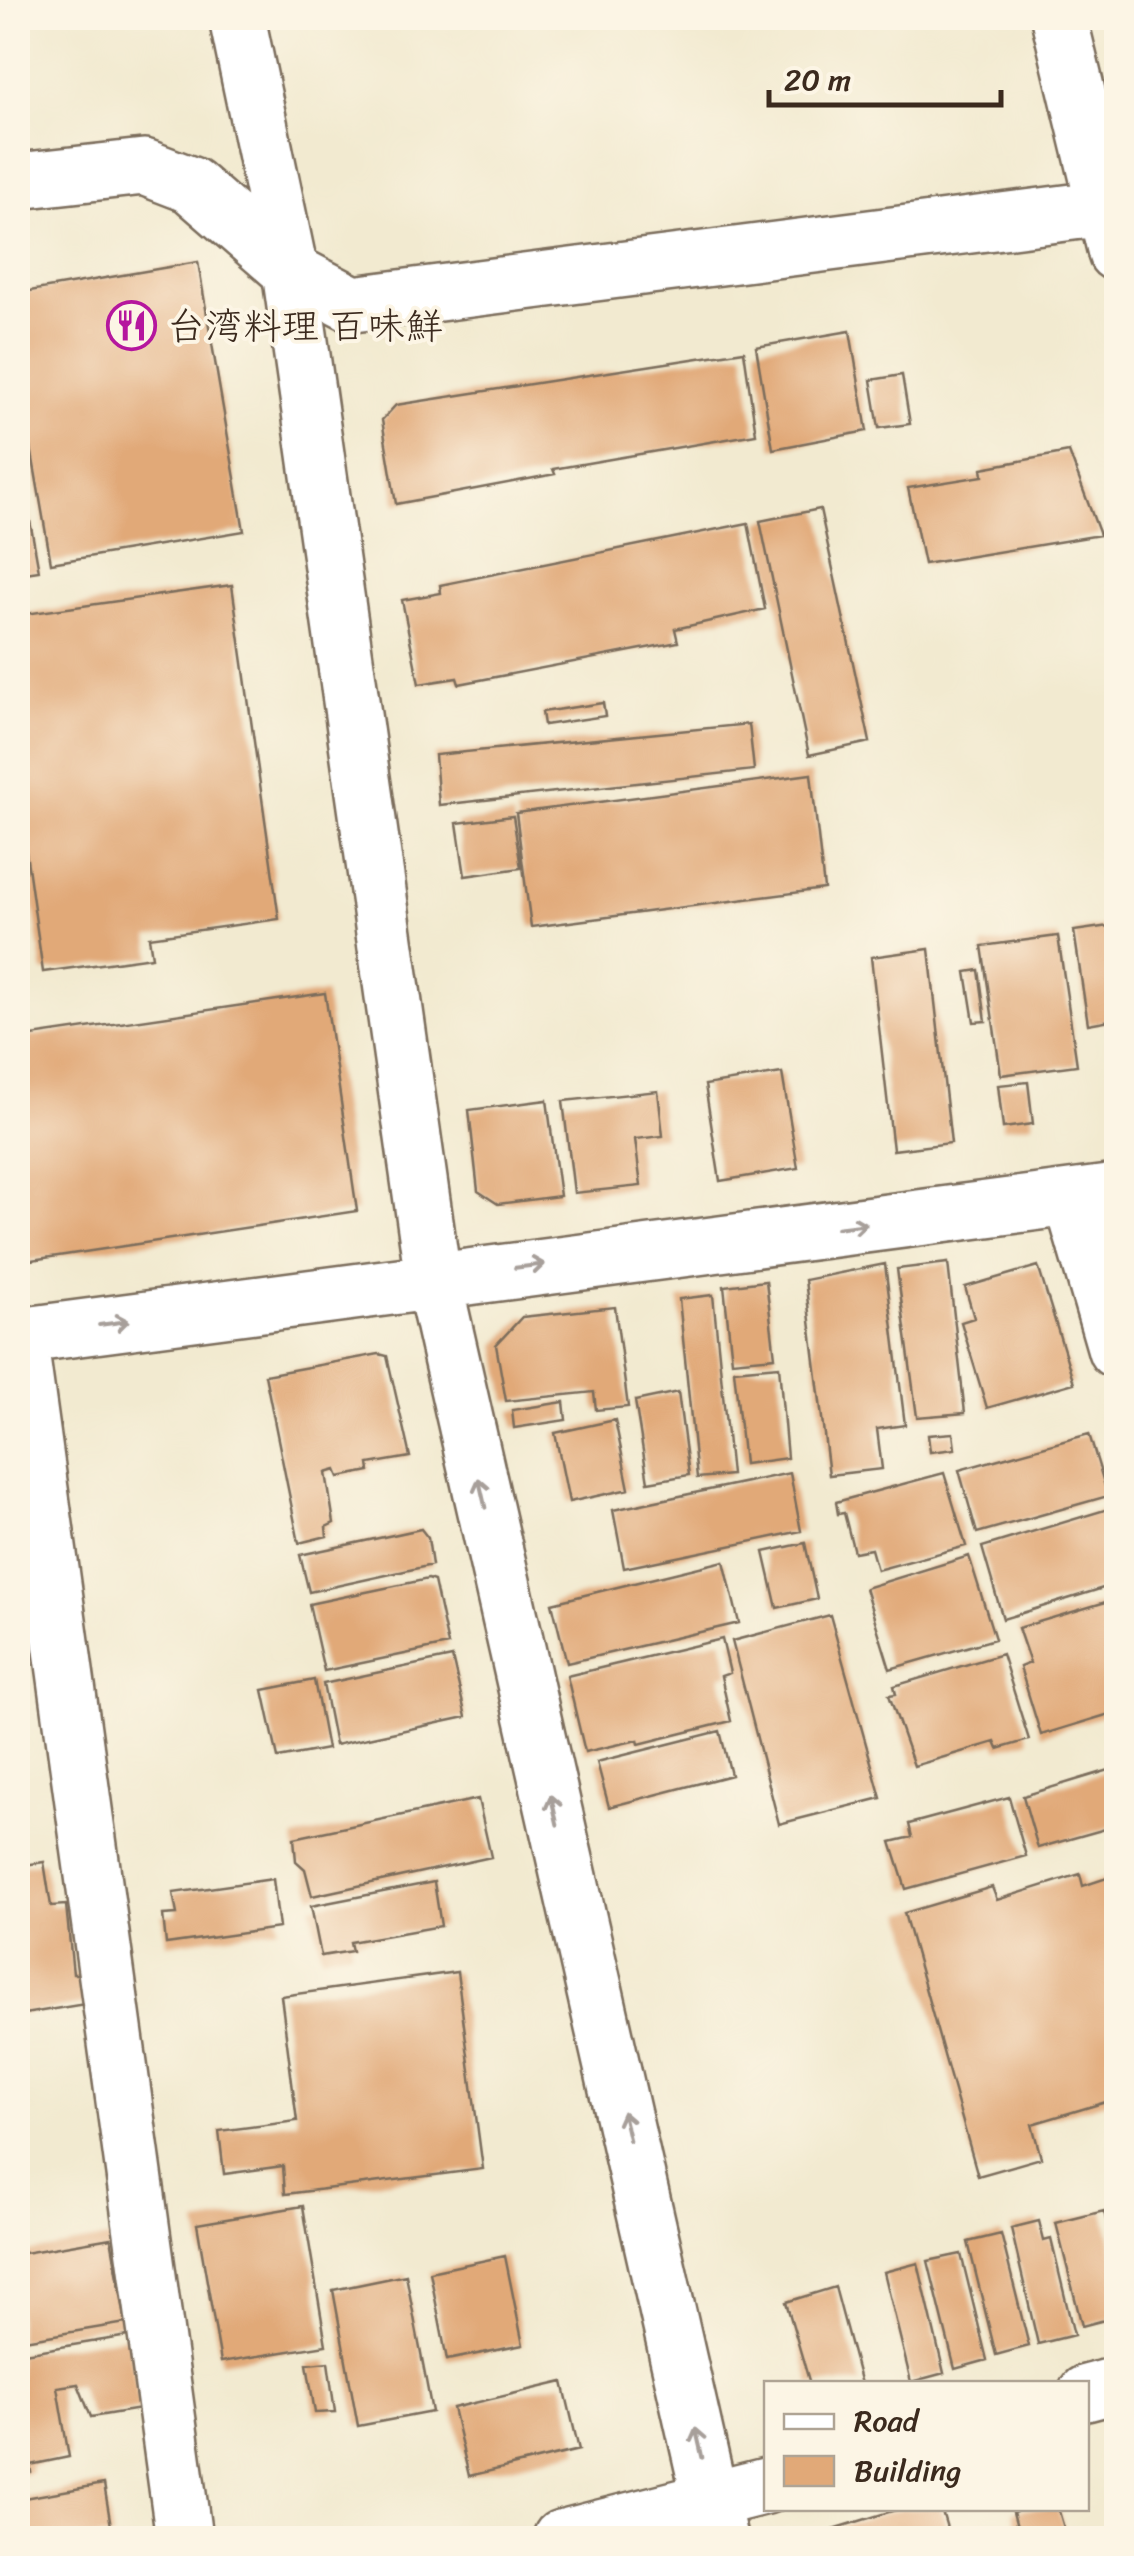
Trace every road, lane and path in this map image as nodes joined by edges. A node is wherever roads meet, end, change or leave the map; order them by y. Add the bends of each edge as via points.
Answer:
1 (236, 18) edge
2 (1060, 18) edge
3 (18, 181) edge
4 (1110, 230) edge
5 (290, 271) junction
6 (1094, 1195) edge
7 (433, 1278) junction
8 (18, 1336) edge
9 (1116, 1350) edge
10 (1116, 2385) edge
11 (1089, 2393) edge
12 (764, 2487) edge
13 (716, 2520) edge
14 (184, 2538) edge
15 (561, 2538) edge

1 - 5 street
2 - 4 street
3 - 5 street via 144,167 192,185
4 - 5 street via 354,304
5 - 7 street
7 -> 6 street
6 - 9 street
8 -> 7 street
13 -> 7 street
8 - 14 street
10 - 11 street
12 - 13 street
13 - 15 street

